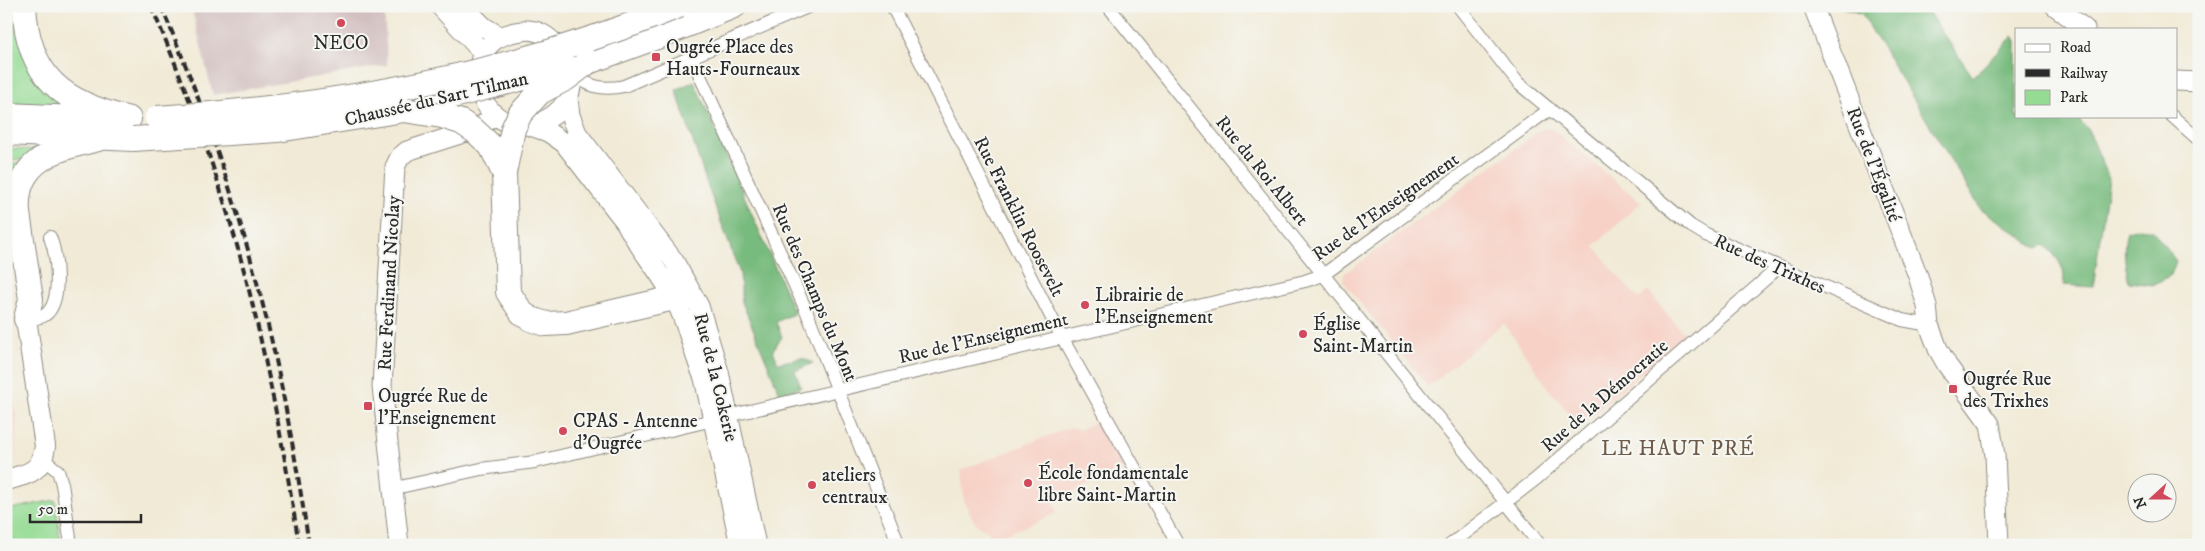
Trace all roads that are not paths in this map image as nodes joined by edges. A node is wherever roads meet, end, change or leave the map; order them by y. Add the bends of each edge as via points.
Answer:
1 (24, 6) edge
2 (440, 6) edge
3 (463, 6) edge
4 (679, 6) edge
5 (734, 6) edge
6 (810, 6) edge
7 (892, 6) edge
8 (1108, 6) edge
9 (1458, 6) edge
10 (1813, 6) edge
11 (2055, 6) edge
12 (2084, 28) edge
13 (501, 37) junction
14 (483, 53) junction
15 (691, 56) junction
16 (579, 67) junction
17 (2178, 81) edge
18 (2199, 82) edge
19 (568, 98) junction
20 (404, 110) junction
21 (1550, 110) junction
22 (6, 115) edge
23 (495, 115) junction
24 (2174, 118) edge
25 (528, 125) junction
26 (131, 129) junction
27 (6, 133) edge
28 (98, 139) junction
29 (2199, 140) edge
30 (504, 173) junction
31 (50, 237) dead end
32 (6, 247) edge
33 (1777, 267) junction
34 (1322, 275) junction
35 (674, 298) junction
36 (26, 319) junction
37 (1929, 325) junction
38 (1062, 338) junction
39 (837, 390) junction
40 (721, 418) junction
41 (44, 459) junction
42 (6, 480) edge
43 (391, 489) junction
44 (1506, 503) junction
45 (71, 545) edge
46 (399, 545) edge
47 (740, 545) edge
48 (756, 545) edge
49 (899, 545) edge
50 (1178, 545) edge
51 (1450, 545) edge
52 (1540, 545) edge
53 (1999, 545) edge

1 - 26 highway via 34,56 45,75 59,90 79,103
2 - 14 main road
3 - 13 main road via 484,27
4 - 26 highway, Chaussée du Sart Tilman, bridge via 575,44 403,87 288,106 157,118
5 - 16 highway, Chaussée du Sart Tilman
6 - 15 street
7 - 38 street, Rue Franklin Roosevelt
8 - 34 street, Rue du Roi Albert
9 - 21 street, Rue des Trixhes via 1518,83
10 - 37 main road, Rue de l'Égalité via 1918,276
11 - 12 main road
13 - 14 main road
13 - 16 main road via 536,31 545,35
14 - 23 main road via 477,82 486,106
15 - 16 street via 640,80 608,89 592,86
15 - 39 street, Rue des Champs du Mont via 798,292
16 - 19 main road, Rue de la Cokerie
16 - 20 highway, Chaussée du Sart Tilman, bridge
16 - 30 highway, bridge via 567,78 540,92 520,114 513,130
17 - 18 main road
19 - 25 main road via 562,109 552,116
19 - 40 main road, Rue de la Cokerie via 577,133 674,261 699,306 713,347
20 - 26 highway, Chaussée du Sart Tilman, bridge via 278,130
20 - 30 highway, bridge via 461,122 491,146
21 - 33 street, Rue des Trixhes via 1691,226
21 - 34 street, Rue de l'Enseignement
22 - 26 highway, Chaussée du Sart Tilman
23 - 25 main road, Rue de la Cokerie via 502,120
23 - 43 main road, Rue Ferdinand Nicolay via 480,128 407,151 395,167 382,386
24 - 29 street
25 - 35 main road, Rue de la Cokerie via 548,132 567,145 626,223
26 - 28 highway, Chaussée du Sart Tilman
27 - 28 highway, Chaussée du Sart Tilman
28 - 36 highway via 44,156 22,183 18,207 30,298
30 - 35 highway via 508,292 522,313 546,324 566,323
31 - 36 street via 57,260 52,308 38,318
32 - 36 highway via 15,301
33 - 37 street, Rue des Trixhes via 1902,320
33 - 44 street, Rue de la Démocratie
34 - 38 street, Rue de l'Enseignement
34 - 44 street, Rue du Roi Albert
35 - 40 main road, Rue de la Cokerie
36 - 41 main road via 45,446
37 - 53 main road via 1947,365 1990,424 1995,455
38 - 39 street, Rue de l'Enseignement
38 - 50 street, Rue Franklin Roosevelt
39 - 40 street, Rue de l'Enseignement
39 - 49 street, Rue des Champs du Mont
40 - 43 street, Rue de l'Enseignement via 535,462 481,469
40 - 47 main road, Rue de la Cokerie
40 - 48 main road, Rue de la Cokerie
41 - 42 main road via 32,472
41 - 45 street via 58,471
43 - 46 main road, Rue Ferdinand Nicolay
44 - 51 street, Rue de la Démocratie
44 - 52 street, Rue du Roi Albert

